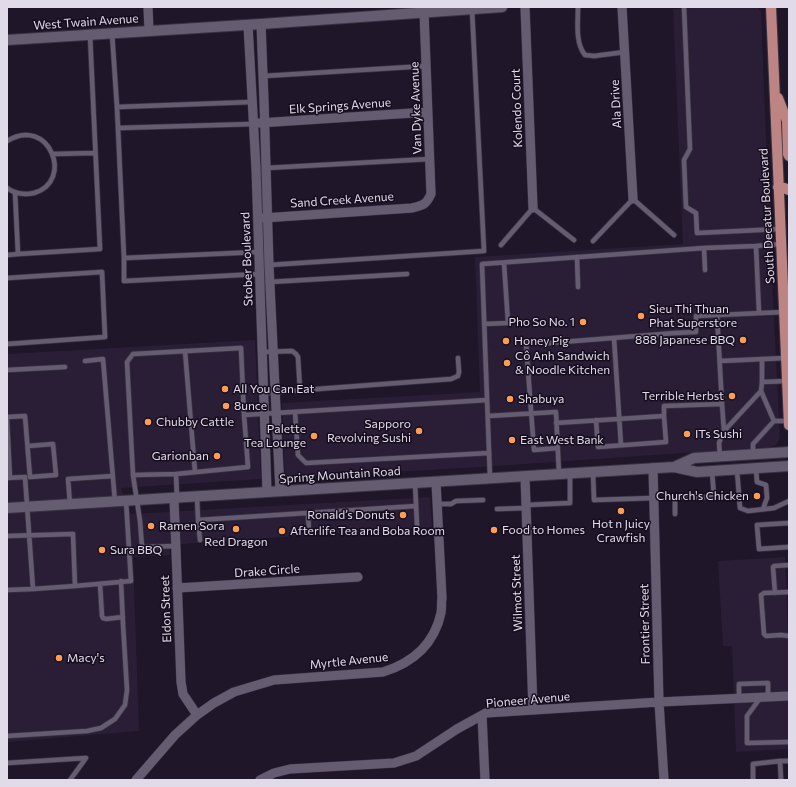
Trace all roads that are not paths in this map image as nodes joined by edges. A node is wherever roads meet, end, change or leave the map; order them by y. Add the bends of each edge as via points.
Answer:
1 (148, 7) edge
2 (502, 7) edge
3 (525, 7) edge
4 (578, 7) edge
5 (622, 7) edge
6 (684, 7) edge
7 (771, 7) edge
8 (472, 9) junction
9 (424, 12) junction
10 (261, 24) junction
11 (248, 25) junction
12 (149, 31) junction
13 (112, 33) junction
14 (90, 35) junction
15 (7, 40) edge
16 (625, 52) junction
17 (426, 66) junction
18 (264, 76) junction
19 (775, 90) junction
20 (252, 102) junction
21 (117, 107) junction
22 (428, 112) junction
23 (265, 123) junction
24 (253, 124) junction
25 (118, 128) junction
26 (7, 141) edge
27 (95, 152) junction
28 (52, 154) junction
29 (789, 156) edge
30 (430, 159) junction
31 (266, 168) junction
32 (778, 187) junction
33 (7, 188) edge
34 (789, 190) edge
35 (15, 192) junction
36 (633, 199) junction
37 (427, 202) joint
38 (533, 208) junction
39 (267, 217) junction
40 (257, 218) junction
41 (781, 229) junction
42 (674, 235) dead end
43 (574, 240) dead end
44 (593, 241) dead end
45 (501, 245) dead end
46 (785, 245) edge
47 (756, 246) junction
48 (704, 248) junction
49 (258, 252) junction
50 (18, 254) junction
51 (7, 255) edge
52 (576, 257) junction
53 (124, 258) junction
54 (504, 263) junction
55 (269, 265) junction
56 (705, 270) dead end
57 (407, 274) dead end
58 (7, 278) edge
59 (260, 278) junction
60 (270, 282) junction
61 (578, 287) dead end
62 (784, 312) junction
63 (759, 313) junction
64 (717, 315) junction
65 (484, 324) junction
66 (614, 338) junction
67 (7, 344) edge
68 (185, 351) junction
69 (262, 352) junction
70 (274, 352) junction
71 (458, 358) dead end
72 (786, 358) junction
73 (762, 359) junction
74 (85, 361) dead end
75 (720, 361) junction
76 (65, 367) dead end
77 (7, 370) edge
78 (787, 381) junction
79 (762, 382) junction
80 (300, 390) junction
81 (761, 391) junction
82 (275, 392) junction
83 (264, 393) junction
84 (487, 400) junction
85 (722, 404) junction
86 (295, 412) junction
87 (276, 413) junction
88 (531, 413) junction
89 (264, 414) junction
90 (244, 415) junction
91 (488, 416) junction
92 (664, 416) junction
93 (7, 417) edge
94 (619, 418) junction
95 (596, 420) junction
96 (789, 420) edge
97 (774, 421) junction
98 (556, 423) junction
99 (789, 425) edge
100 (724, 431) junction
101 (621, 445) junction
102 (28, 446) junction
103 (558, 448) junction
104 (789, 452) edge
105 (489, 453) junction
106 (753, 454) junction
107 (720, 456) junction
108 (789, 466) edge
109 (674, 467) junction
110 (653, 468) junction
111 (756, 469) junction
112 (737, 470) junction
113 (712, 471) junction
114 (195, 472) junction
115 (593, 472) junction
116 (570, 473) junction
117 (176, 474) junction
118 (559, 474) junction
119 (133, 475) junction
120 (113, 476) junction
121 (525, 476) junction
122 (28, 477) junction
123 (8, 478) edge
124 (490, 478) junction
125 (436, 482) junction
126 (415, 483) junction
127 (280, 491) junction
128 (267, 492) junction
129 (197, 497) junction
130 (176, 498) junction
131 (654, 498) junction
132 (483, 500) dead end
133 (131, 501) junction
134 (789, 501) edge
135 (115, 502) junction
136 (70, 504) junction
137 (437, 504) junction
138 (416, 506) junction
139 (27, 507) junction
140 (526, 507) junction
141 (7, 508) edge
142 (497, 509) dead end
143 (763, 510) junction
144 (308, 513) junction
145 (675, 514) dead end
146 (198, 520) junction
147 (789, 523) edge
148 (417, 525) dead end
149 (309, 532) dead end
150 (29, 535) junction
151 (7, 536) edge
152 (200, 540) dead end
153 (176, 546) junction
154 (789, 547) edge
155 (789, 565) edge
156 (358, 577) dead end
157 (122, 581) junction
158 (100, 584) junction
159 (75, 586) junction
160 (177, 588) junction
161 (33, 589) junction
162 (7, 590) edge
163 (789, 592) edge
164 (775, 593) junction
165 (122, 617) junction
166 (789, 636) edge
167 (789, 696) edge
168 (764, 697) junction
169 (739, 698) junction
170 (660, 702) junction
171 (533, 710) junction
172 (198, 715) junction
173 (482, 715) junction
174 (7, 736) edge
175 (789, 742) edge
176 (780, 761) junction
177 (789, 761) edge
178 (7, 763) edge
179 (70, 780) edge
180 (136, 780) edge
181 (260, 780) edge
182 (485, 780) edge
183 (664, 780) edge
184 (753, 780) edge
185 (781, 780) edge

1 - 12 street
2 - 8 main road, West Twain Avenue
3 - 38 street, Kolendo Court
4 - 16 lane via 578,38 585,55
5 - 16 street, Ala Drive
6 - 41 lane via 690,149 684,160 686,206 696,213 697,233
7 - 19 main road, South Decatur Boulevard
8 - 9 main road, West Twain Avenue
8 - 55 lane via 484,252
9 - 10 main road, West Twain Avenue
9 - 17 street, Van Dyke Avenue
10 - 11 main road, West Twain Avenue
10 - 18 street, Stober Boulevard
11 - 12 main road, West Twain Avenue
11 - 20 street, Stober Boulevard
12 - 13 main road, West Twain Avenue
13 - 14 main road, West Twain Avenue
13 - 21 lane
14 - 15 main road, West Twain Avenue
14 - 27 lane
16 - 36 street, Ala Drive
17 - 18 lane
17 - 22 street, Van Dyke Avenue
18 - 23 street, Stober Boulevard
19 - 29 main road via 787,121
19 - 32 main road, South Decatur Boulevard
20 - 21 lane
20 - 24 street, Stober Boulevard
21 - 25 lane
22 - 23 street, Elk Springs Avenue
22 - 30 street, Van Dyke Avenue
23 - 24 street, Elk Springs Avenue
23 - 31 street, Stober Boulevard
24 - 25 lane
24 - 40 street, Stober Boulevard
25 - 53 lane
26 - 28 lane via 18,136 30,136 46,144
27 - 28 lane
27 - 50 lane via 100,249
28 - 35 lane via 54,170 50,181 37,192
30 - 31 lane
30 - 37 street, Van Dyke Avenue via 431,194
31 - 39 street, Stober Boulevard
32 - 34 main road
32 - 41 main road, South Decatur Boulevard
33 - 35 lane
35 - 50 lane
36 - 42 lane
36 - 44 lane
37 - 39 street, Sand Creek Avenue via 412,208
38 - 43 lane
38 - 45 lane
39 - 40 street, Sand Creek Avenue
39 - 55 street, Stober Boulevard
40 - 49 street, Stober Boulevard
41 - 46 main road, South Decatur Boulevard
46 - 47 lane
46 - 62 main road, South Decatur Boulevard
47 - 48 lane
47 - 63 lane
48 - 52 lane
48 - 56 lane
49 - 53 lane
49 - 59 street, Stober Boulevard
50 - 51 lane
52 - 54 lane
52 - 61 lane
53 - 59 lane via 124,281 239,275
54 - 65 lane via 482,264
54 - 65 lane via 508,323
55 - 60 street, Stober Boulevard
57 - 60 lane
58 - 67 lane via 102,272 106,337
59 - 60 lane
59 - 69 street, Stober Boulevard
60 - 70 street, Stober Boulevard
62 - 63 lane
62 - 72 main road, South Decatur Boulevard
63 - 64 lane
64 - 66 lane via 696,316 696,332
64 - 75 lane
65 - 84 lane
66 - 88 lane via 526,343
66 - 94 lane
68 - 90 lane via 241,348
68 - 114 lane
68 - 119 lane via 133,354 127,362
69 - 70 lane
69 - 83 street, Stober Boulevard
70 - 80 lane via 292,351 296,354
70 - 82 street, Stober Boulevard
71 - 80 lane via 458,376 451,379
72 - 73 lane
72 - 78 main road, South Decatur Boulevard
73 - 75 lane
73 - 79 lane
74 - 120 lane via 103,359
75 - 85 lane
76 - 77 lane
78 - 79 lane
78 - 96 main road, South Decatur Boulevard
79 - 81 lane
80 - 82 lane
81 - 97 lane
81 - 100 lane
82 - 83 lane
82 - 87 street, Stober Boulevard
83 - 89 street, Stober Boulevard
84 - 86 lane
84 - 91 lane
85 - 92 lane via 664,406
85 - 100 lane
86 - 87 lane
86 - 105 lane via 298,455 306,464
87 - 89 lane
87 - 127 street, Stober Boulevard
88 - 91 lane
88 - 98 lane via 556,412
88 - 103 lane via 534,450
89 - 90 lane
89 - 128 street, Stober Boulevard
90 - 114 lane via 248,467
91 - 105 lane
92 - 94 lane
92 - 101 lane via 666,442
93 - 102 lane via 25,416
93 - 123 lane
94 - 95 lane
94 - 101 lane
95 - 98 lane
95 - 101 lane via 598,447
96 - 97 lane
96 - 99 main road, South Decatur Boulevard
97 - 106 lane via 752,444
98 - 103 lane
100 - 107 lane via 719,443
102 - 122 lane
102 - 122 lane via 53,444 56,475
103 - 118 lane
104 - 106 main road, Spring Mountain Road
105 - 124 lane
106 - 107 main road, Spring Mountain Road
107 - 109 main road, Spring Mountain Road via 694,458
108 - 111 main road, Spring Mountain Road
109 - 110 main road, Spring Mountain Road
109 - 113 main road, Spring Mountain Road via 697,472
110 - 115 main road, Spring Mountain Road
110 - 131 street, Frontier Street
111 - 112 main road, Spring Mountain Road
111 - 143 lane via 757,482 766,485 767,498
112 - 113 main road, Spring Mountain Road
112 - 143 lane via 740,508 748,511
113 - 145 lane via 714,497 675,497
114 - 117 lane
115 - 116 main road, Spring Mountain Road
115 - 131 lane via 594,500
116 - 118 main road, Spring Mountain Road
116 - 140 lane via 570,503
117 - 119 lane
117 - 130 lane
118 - 121 main road, Spring Mountain Road
119 - 133 lane
120 - 135 lane
120 - 136 lane via 68,479
121 - 124 main road, Spring Mountain Road
121 - 140 street, Wilmot Street
122 - 123 lane
122 - 139 lane
124 - 125 main road, Spring Mountain Road
125 - 126 main road, Spring Mountain Road
125 - 137 street, Myrtle Avenue
126 - 127 main road, Spring Mountain Road
126 - 138 lane
127 - 128 main road, Spring Mountain Road
128 - 129 main road, Spring Mountain Road
129 - 130 main road, Spring Mountain Road
129 - 146 lane
130 - 133 main road, Spring Mountain Road
130 - 153 street, Eldon Street
131 - 170 street, Frontier Street
132 - 137 lane
133 - 135 main road, Spring Mountain Road
133 - 153 lane via 140,521 142,548
133 - 157 lane via 131,581
134 - 143 lane
135 - 136 main road, Spring Mountain Road
136 - 139 main road, Spring Mountain Road
137 - 172 street, Myrtle Avenue via 441,612 429,641 418,654 396,668 383,672 274,680 234,692
138 - 144 lane
138 - 148 lane
139 - 141 main road, Spring Mountain Road
139 - 150 lane
140 - 142 lane
140 - 171 street, Wilmot Street
144 - 146 lane
144 - 149 lane
146 - 152 lane
147 - 154 lane via 757,525 759,549
150 - 151 lane
150 - 159 lane via 73,534
150 - 161 lane
153 - 160 street, Eldon Street
155 - 164 lane via 773,567
156 - 160 street, Drake Circle
157 - 158 lane
157 - 165 lane
158 - 159 lane
158 - 165 lane via 103,618
159 - 161 lane
160 - 172 street, Eldon Street via 181,682 183,694
161 - 162 lane
163 - 164 lane
164 - 166 lane via 761,595 764,634
165 - 174 lane via 127,690 125,705 115,719 100,728 87,731
167 - 168 street, Pioneer Avenue
168 - 169 street, Pioneer Avenue
168 - 169 lane via 768,683 739,684
168 - 175 lane via 747,716 747,743
169 - 170 street, Pioneer Avenue
170 - 171 street, Pioneer Avenue
170 - 183 street, Frontier Street
171 - 173 street, Pioneer Avenue
172 - 180 street, Myrtle Avenue via 175,735
173 - 181 street, Pioneer Avenue via 416,756 394,763 290,769
173 - 182 street
176 - 177 lane
176 - 184 lane via 752,764
176 - 185 lane
178 - 179 lane via 86,758

